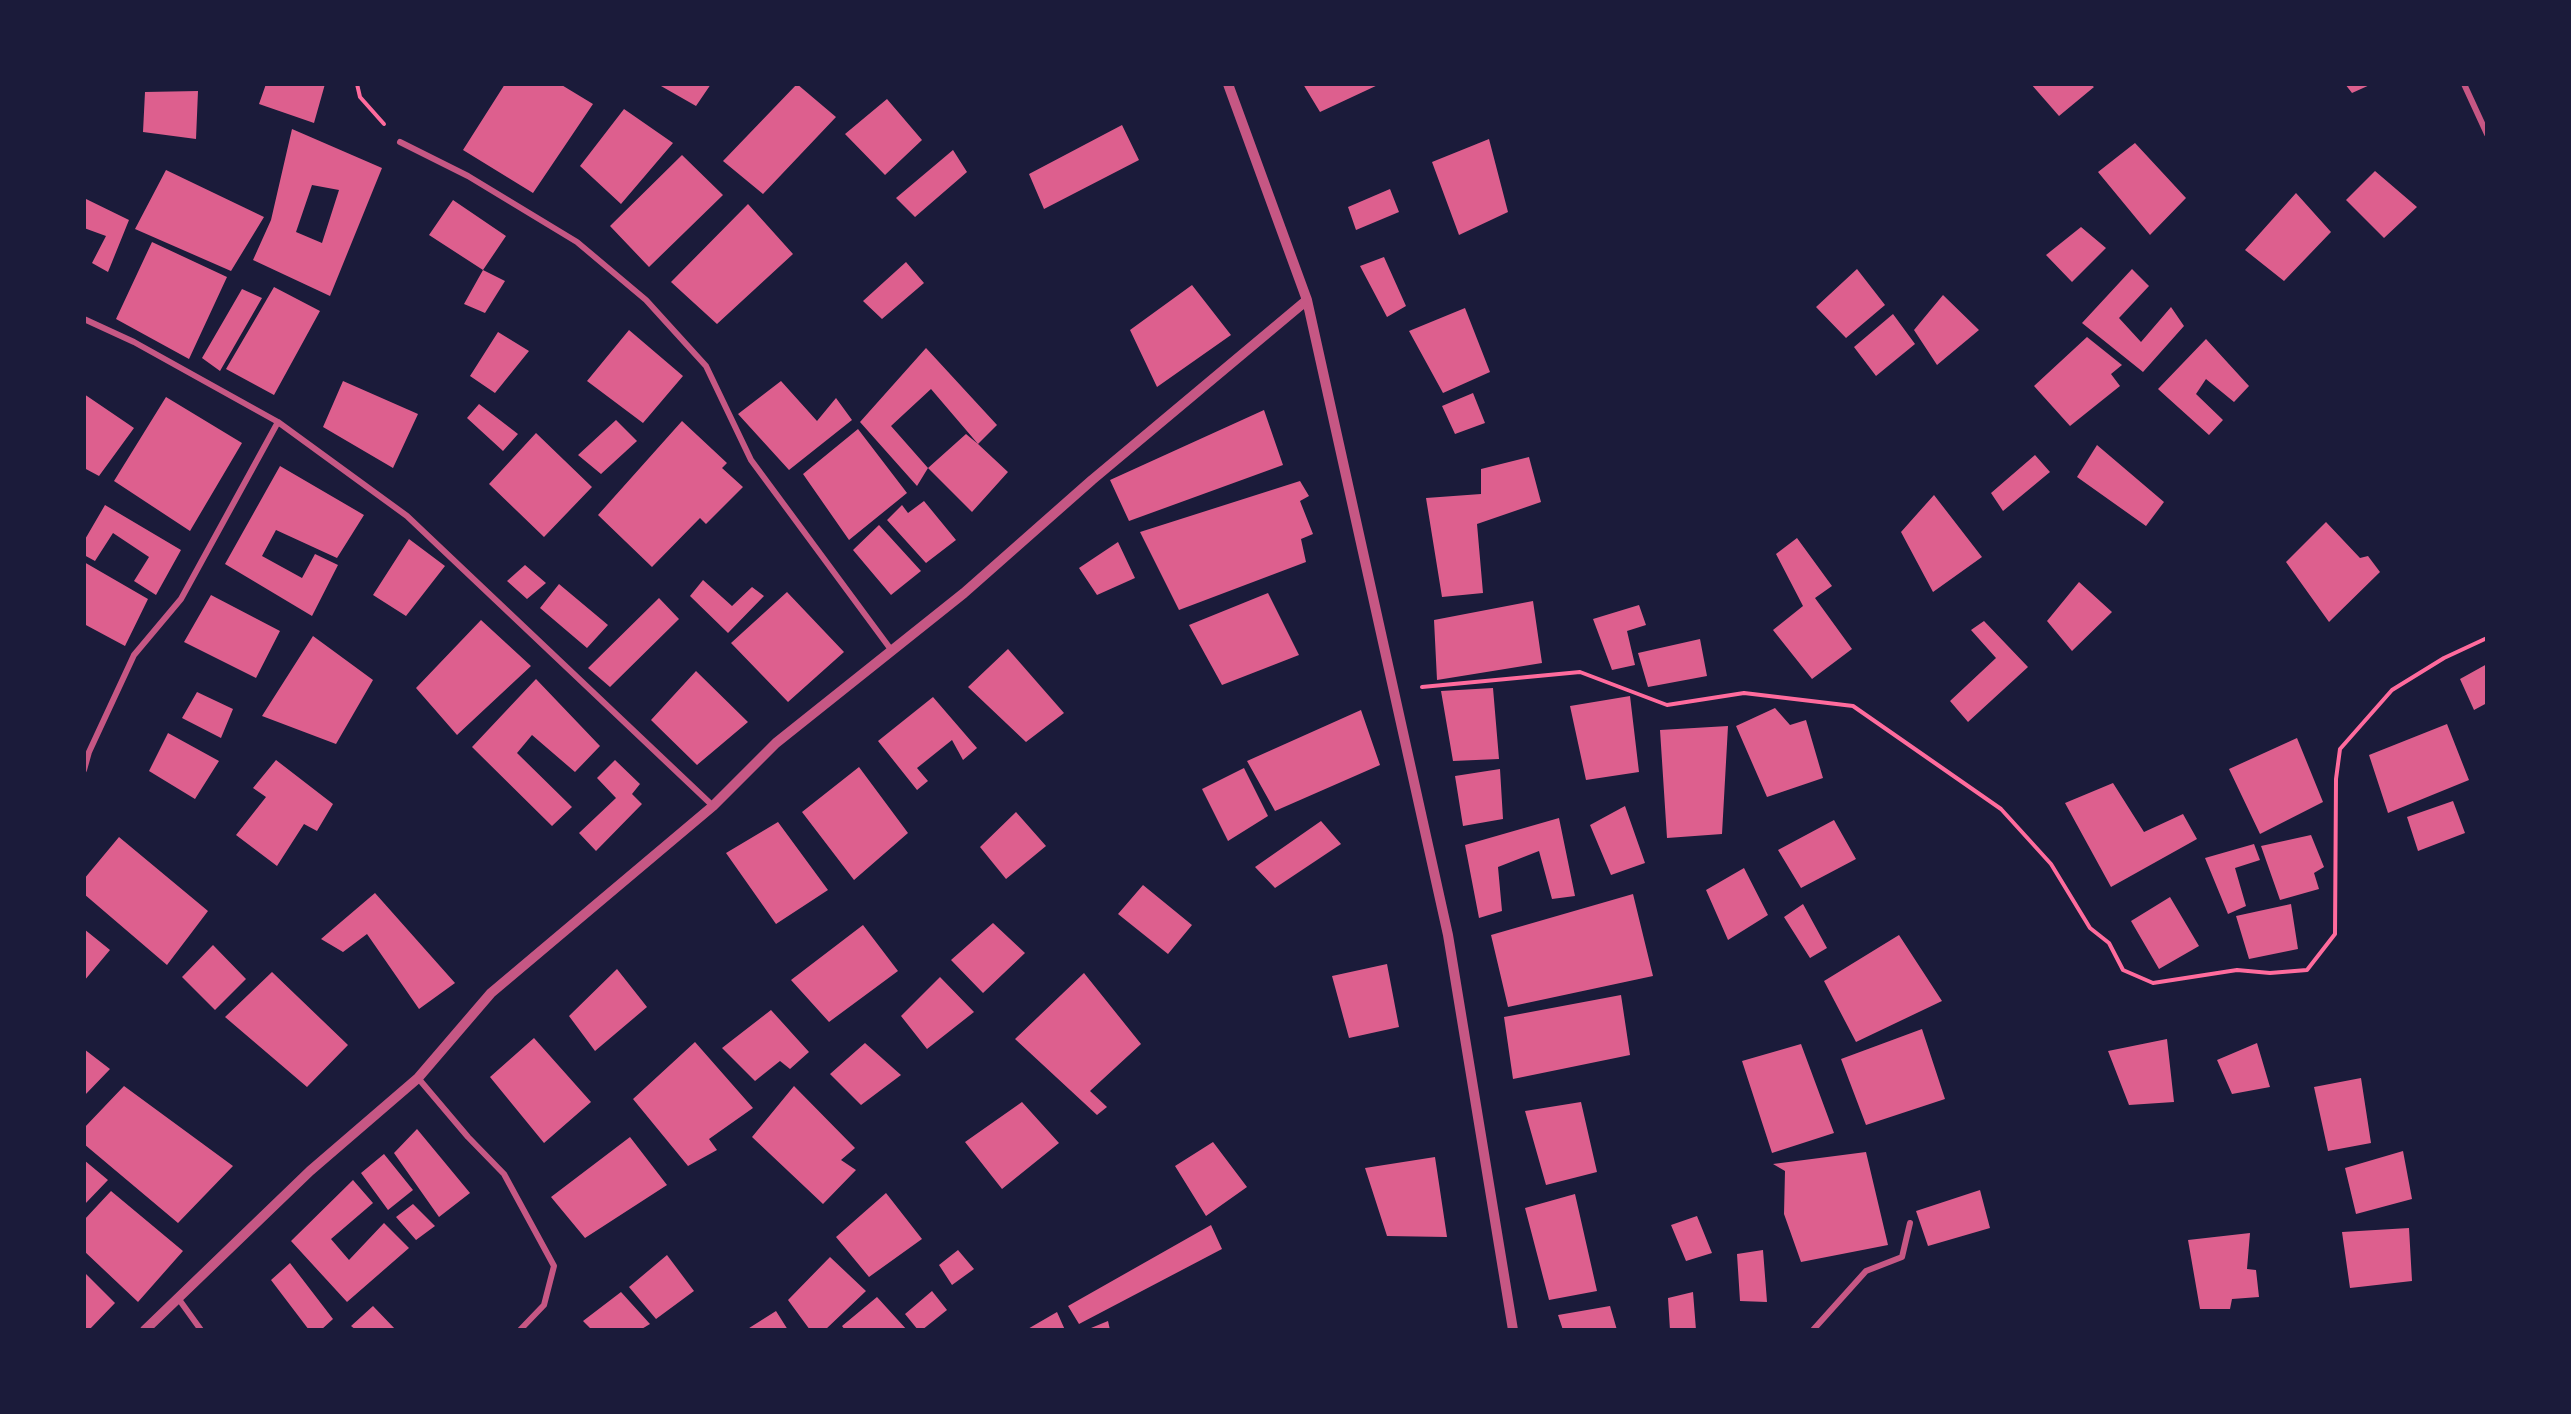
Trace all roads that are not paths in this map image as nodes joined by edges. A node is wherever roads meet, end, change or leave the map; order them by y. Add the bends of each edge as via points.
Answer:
1 (1228, 84) edge
2 (2464, 84) edge
3 (2487, 134) edge
4 (400, 142) road end
5 (1307, 300) junction
6 (84, 319) edge
7 (278, 422) junction
8 (892, 651) junction
9 (84, 770) edge
10 (713, 806) junction
11 (418, 1078) junction
12 (1910, 1223) dead end
13 (178, 1298) junction
14 (145, 1330) edge
15 (201, 1330) edge
16 (520, 1330) edge
17 (1513, 1330) edge
18 (1813, 1330) edge

1 - 5 street
2 - 3 street
4 - 8 street via 468,176 577,242 646,300 706,366 751,460
5 - 8 street
5 - 17 street via 1448,935
6 - 7 street via 134,342
7 - 9 street via 182,599 134,655
7 - 10 street via 407,516
8 - 10 street via 776,743
10 - 11 street via 491,993
11 - 13 street via 310,1171
11 - 16 street via 504,1174 554,1266 544,1305
12 - 18 street via 1902,1257 1866,1271
13 - 14 street
13 - 15 street

